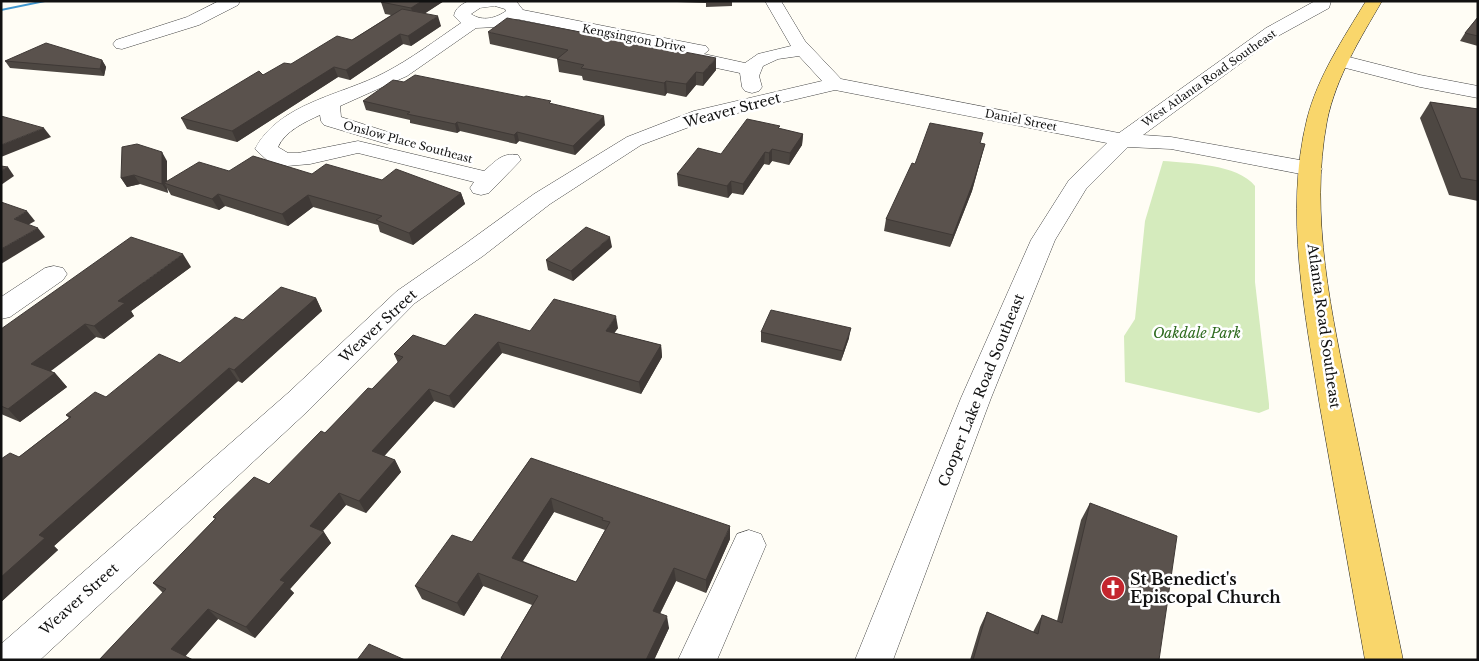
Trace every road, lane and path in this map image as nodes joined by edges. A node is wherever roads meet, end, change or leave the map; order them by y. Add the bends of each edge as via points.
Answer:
1 (232, 1) edge
2 (772, 1) edge
3 (1374, 1) edge
4 (1323, 3) edge
5 (506, 9) edge
6 (473, 22) joint
7 (122, 44) dead end
8 (804, 50) junction
9 (1341, 61) junction
10 (752, 65) junction
11 (835, 84) junction
12 (1478, 92) edge
13 (759, 102) junction
14 (330, 104) junction
15 (1123, 140) junction
16 (1311, 169) junction
17 (54, 274) dead end
18 (1, 310) edge
19 (749, 545) dead end
20 (12, 660) edge
21 (697, 660) edge
22 (874, 660) edge
23 (1384, 660) edge

1 - 7 street via 193,21
2 - 8 street
3 - 9 main road, Atlanta Road Southeast
4 - 15 street, West Atlanta Road Southeast via 1272,32
5 - 6 street, Kengsington Drive via 489,23
5 - 10 street, Kengsington Drive
6 - 14 street, Onslow Place Southeast via 390,78
8 - 10 street via 774,55
8 - 11 street
9 - 12 street
9 - 16 main road, Atlanta Road Southeast via 1317,121
10 - 13 street via 749,82
11 - 13 street, Weaver Street
11 - 15 street, Daniel Street
13 - 20 street, Weaver Street via 701,115 634,141 542,199 406,297 299,401
14 - 14 street, Onslow Place Southeast via 300,116 276,132 266,149 274,156 291,160 358,146 496,173 340,125 331,121
15 - 16 street, Daniel Street via 1170,143
15 - 22 street, Cooper Lake Road Southeast via 1077,185 1043,240 976,398
16 - 23 main road, Atlanta Road Southeast via 1312,247 1326,357
17 - 18 street
19 - 21 street

